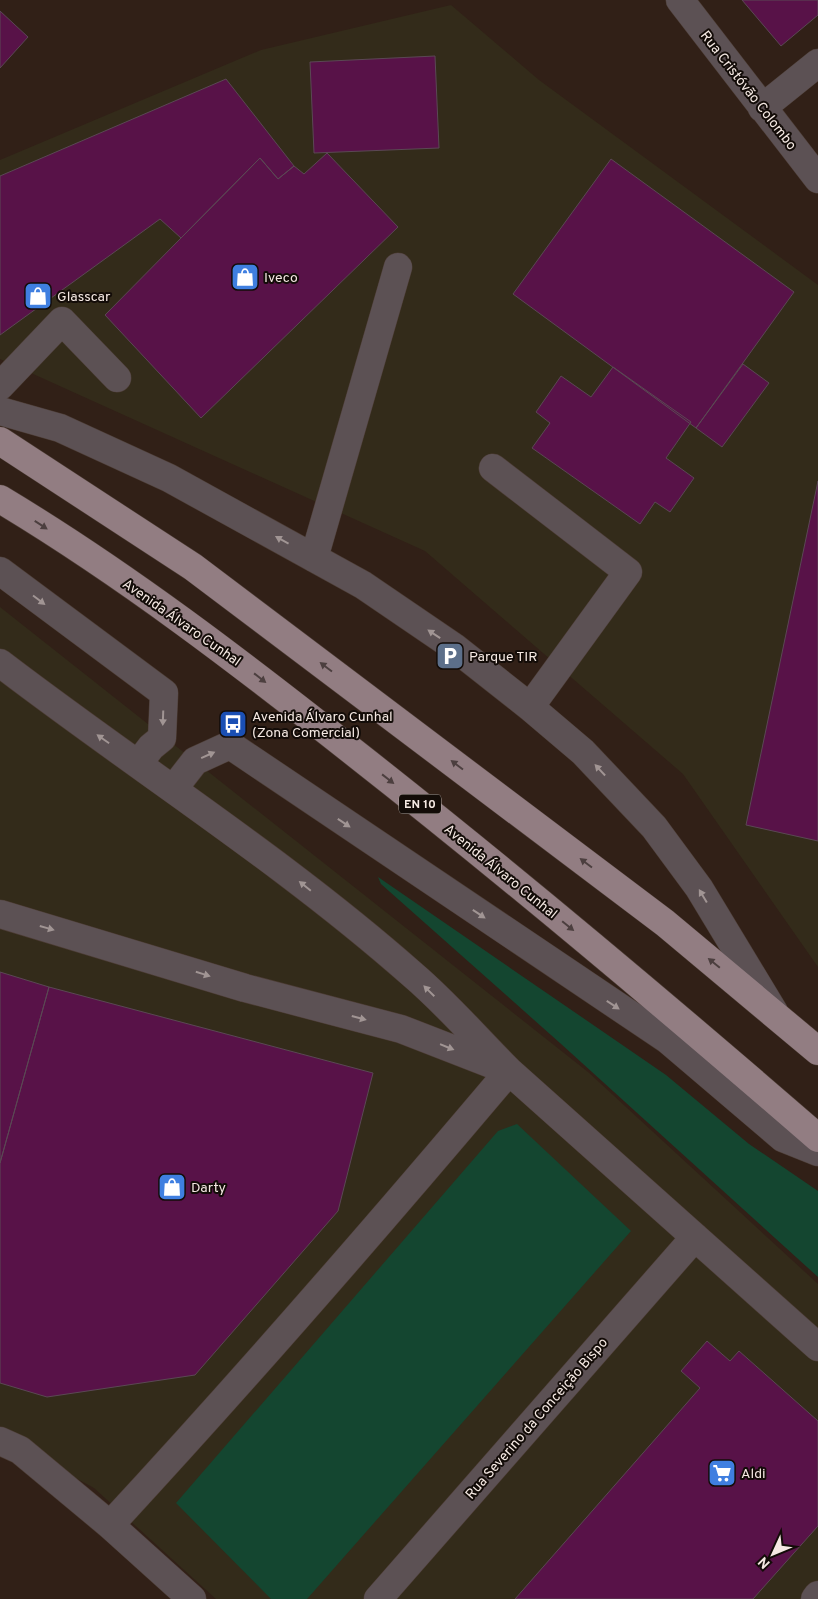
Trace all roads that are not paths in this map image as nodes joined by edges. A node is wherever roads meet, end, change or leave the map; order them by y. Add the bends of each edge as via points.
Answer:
1 (680, 0) edge
2 (818, 63) edge
3 (762, 108) junction
4 (818, 179) edge
5 (398, 267) dead end
6 (117, 378) dead end
7 (0, 386) edge
8 (0, 411) edge
9 (0, 441) edge
10 (493, 468) dead end
11 (0, 499) edge
12 (314, 558) junction
13 (0, 570) edge
14 (0, 663) edge
15 (530, 707) junction
16 (138, 764) junction
17 (174, 788) junction
18 (0, 914) edge
19 (774, 1012) junction
20 (818, 1051) edge
21 (509, 1072) junction
22 (818, 1138) edge
23 (818, 1152) edge
24 (695, 1237) junction
25 (818, 1347) edge
26 (0, 1441) edge
27 (110, 1525) junction
28 (818, 1595) edge
29 (192, 1599) edge
30 (378, 1599) edge
31 (814, 1599) edge

1 - 3 street, Rua Cristóvão Colombo
2 - 3 street
3 - 4 street, Rua Cristóvão Colombo
5 - 12 street
6 - 7 street via 62,321
12 -> 8 street via 169,478 60,428
19 -> 9 main road via 657,917 193,567
10 - 15 street via 628,572
11 -> 22 main road, Avenida Álvaro Cunhal / EN 10 via 140,591 250,670 642,986
15 -> 12 street via 454,647 363,585
13 -> 16 street via 164,693 162,738
16 -> 14 street
19 -> 15 street via 699,888 654,827 583,752
16 - 17 street
21 -> 17 street via 415,976 279,864
17 -> 23 street via 195,761 230,745 668,1040 783,1138
18 -> 21 street via 245,988 401,1029
19 - 20 main road
21 - 24 street
21 - 27 street via 223,1402
24 - 25 street
24 - 30 street, Rua Severino da Conceição Bispo
26 - 27 street via 20,1450
27 - 29 street
28 - 31 street

